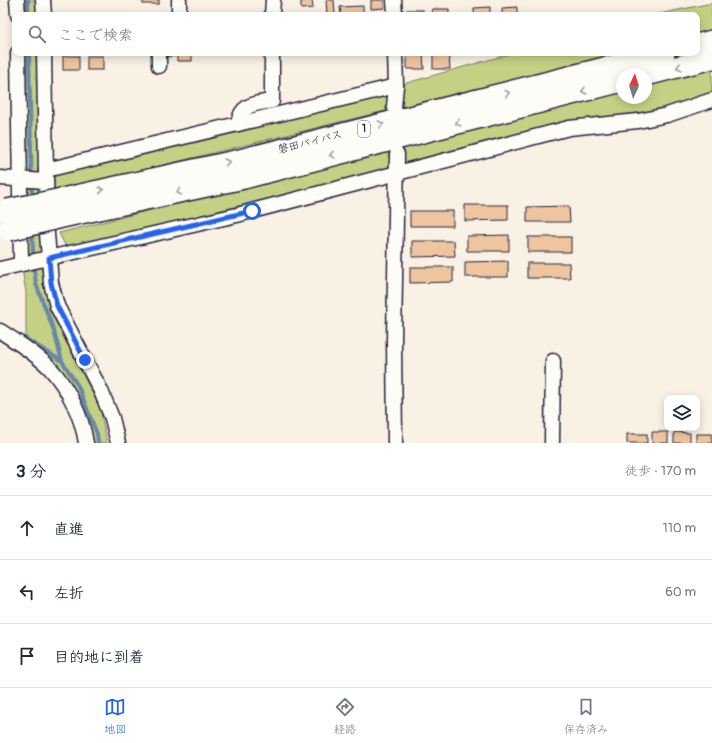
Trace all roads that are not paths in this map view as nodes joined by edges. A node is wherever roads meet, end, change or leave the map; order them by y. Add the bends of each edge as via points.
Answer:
1 (17, 0) edge
2 (43, 0) edge
3 (179, 0) edge
4 (272, 0) edge
5 (394, 0) edge
6 (18, 12) edge
7 (44, 12) edge
8 (179, 12) edge
9 (272, 12) edge
10 (395, 12) edge
11 (712, 41) edge
12 (700, 44) edge
13 (18, 56) edge
14 (44, 56) edge
15 (272, 56) edge
16 (395, 56) edge
17 (652, 56) edge
18 (712, 58) edge
19 (652, 73) edge
20 (616, 83) edge
21 (396, 86) junction
22 (712, 100) edge
23 (394, 107) dead end
24 (238, 124) junction
25 (396, 154) dead end
26 (396, 173) junction
27 (46, 176) junction
28 (0, 178) edge
29 (20, 179) junction
30 (62, 208) junction
31 (4, 221) edge
32 (49, 258) junction
33 (21, 264) junction
34 (0, 269) edge
35 (0, 330) edge
36 (552, 362) dead end
37 (86, 443) edge
38 (118, 443) edge
39 (395, 443) edge
40 (552, 443) edge

1 - 6 street
2 - 7 street
3 - 8 street
4 - 9 street
5 - 10 street
11 - 12 highway
13 - 29 street
14 - 27 street
15 - 24 street via 272,101 248,106 239,115
16 - 21 street
30 -> 17 highway, 磐田バイパス / 1 via 240,160
18 -> 19 highway
20 -> 30 highway, 磐田バイパス / 1 via 244,178
21 - 23 street
21 - 24 street
22 - 26 street via 667,115 638,121 569,128
24 - 27 street
25 - 26 street
26 - 32 street via 237,215
26 - 39 street
27 - 29 street
27 - 32 street
28 - 29 street
29 - 33 street
30 - 31 highway, 磐田バイパス / 1, bridge
32 - 33 street
32 - 38 street via 51,283 57,306 101,391 112,418
33 - 34 street
35 - 37 street via 50,368 75,407 84,428
36 - 40 street

